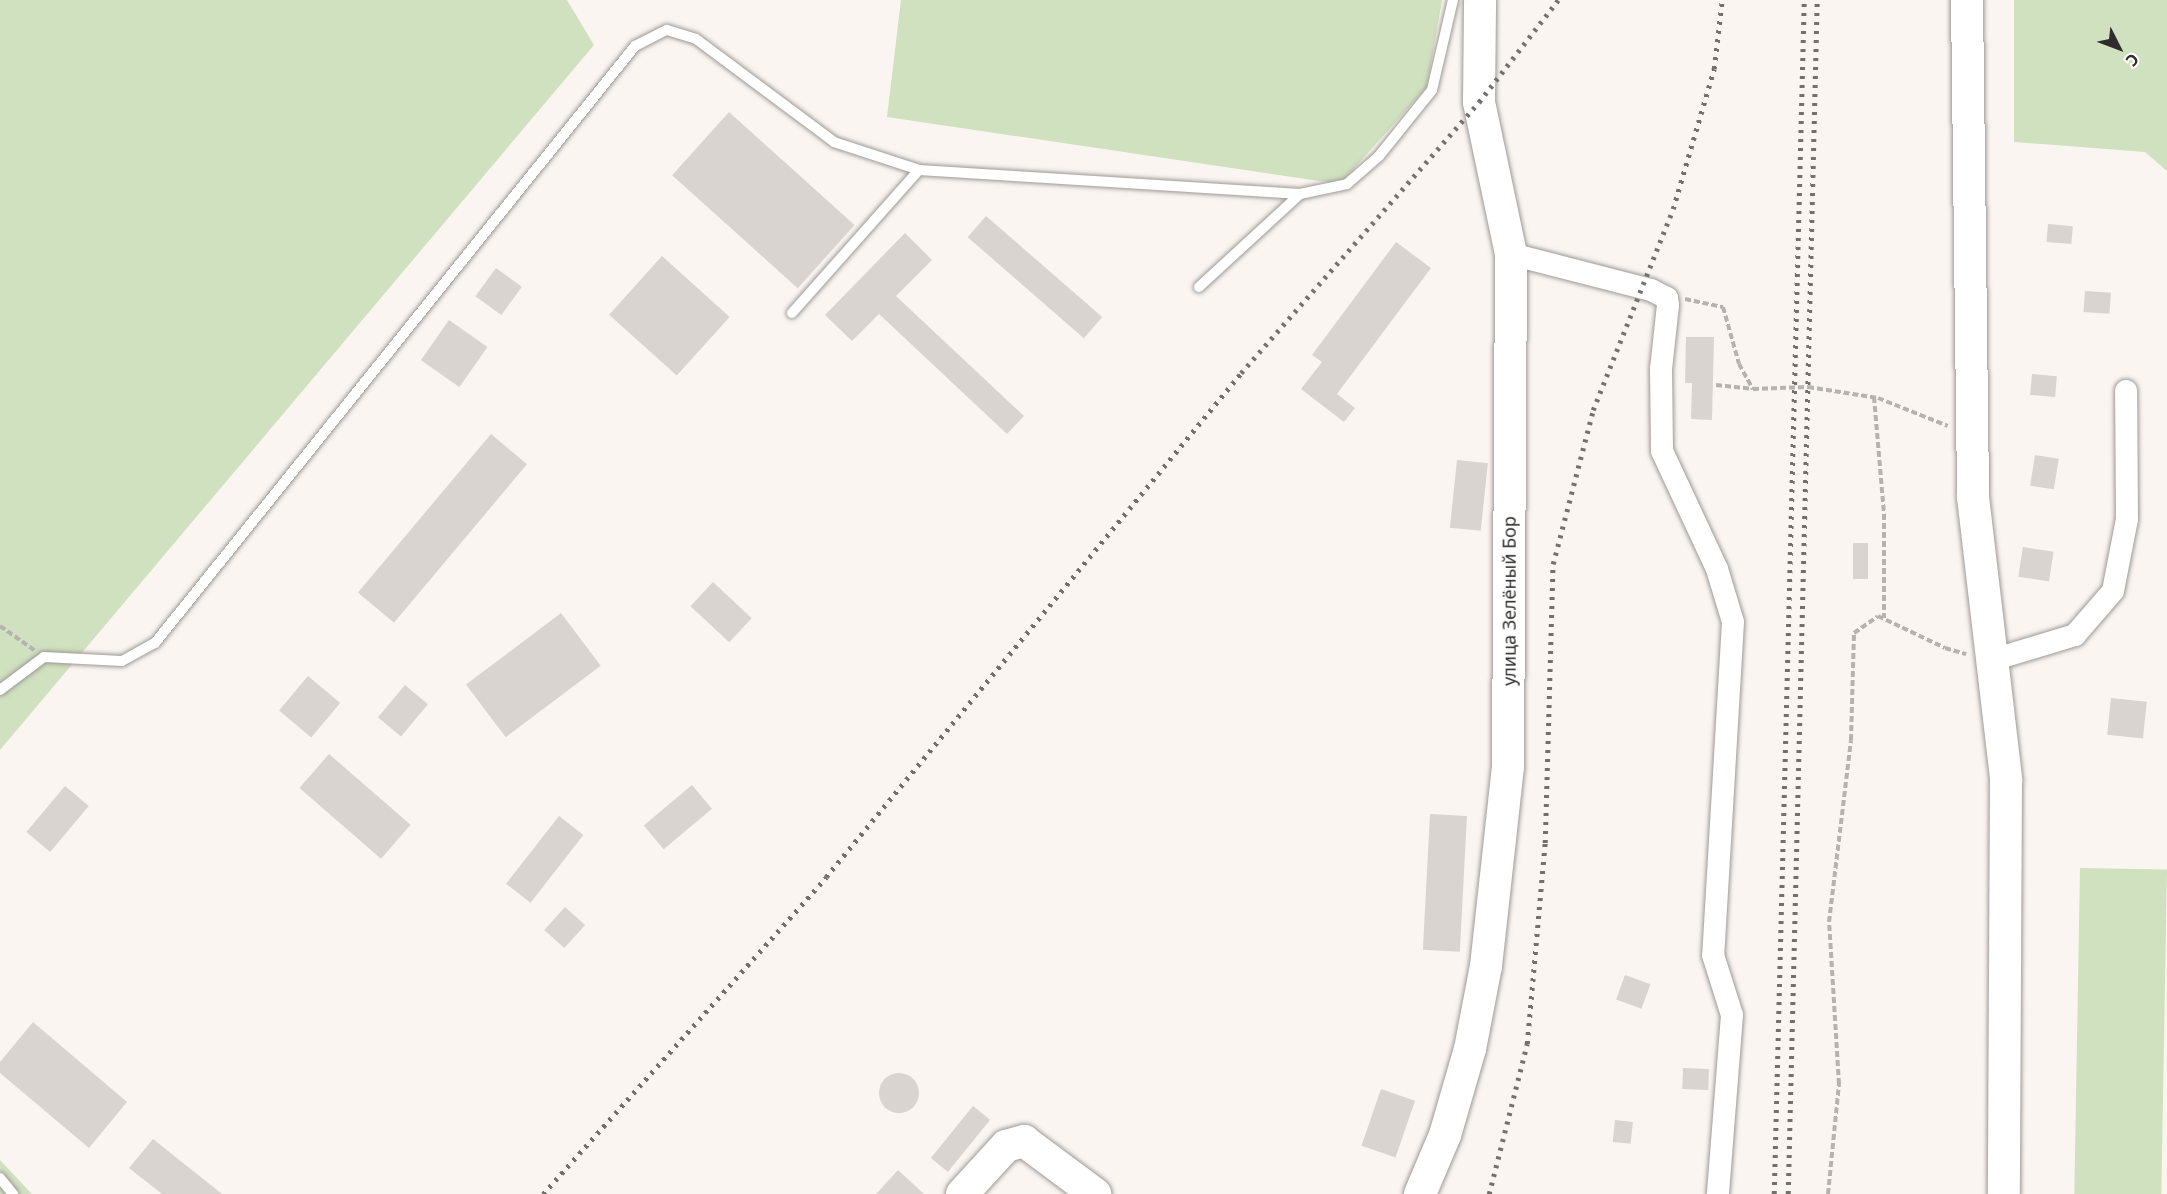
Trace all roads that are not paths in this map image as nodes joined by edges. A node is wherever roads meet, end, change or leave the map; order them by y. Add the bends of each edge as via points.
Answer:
1 (1453, 0) edge
2 (1480, 0) edge
3 (1967, 0) edge
4 (919, 170) junction
5 (1300, 194) junction
6 (1511, 254) junction
7 (1199, 287) dead end
8 (792, 313) dead end
9 (2126, 391) dead end
10 (1989, 661) junction
11 (0, 690) edge
12 (0, 1178) edge
13 (13, 1194) edge
14 (962, 1194) edge
15 (1095, 1194) edge
16 (1420, 1194) edge
17 (1718, 1194) edge
18 (2004, 1194) edge

1 - 5 lane via 1432,90 1379,156 1347,184
2 - 6 street, улица Зелёный Бор via 1479,102
3 - 10 street via 1973,497
4 - 5 lane
4 - 8 lane
4 - 11 lane via 834,142 696,39 667,30 635,46 155,642 122,662 44,657
5 - 7 lane
6 - 16 street, улица Зелёный Бор via 1508,767 1486,966 1470,1049 1445,1135
6 - 17 street via 1661,294 1668,305 1661,369 1662,451 1720,577 1732,622 1713,955 1732,1016
9 - 10 street via 2127,519 2113,591 2075,635
10 - 18 street via 2006,780
12 - 13 lane
14 - 15 street via 1006,1146 1024,1141

